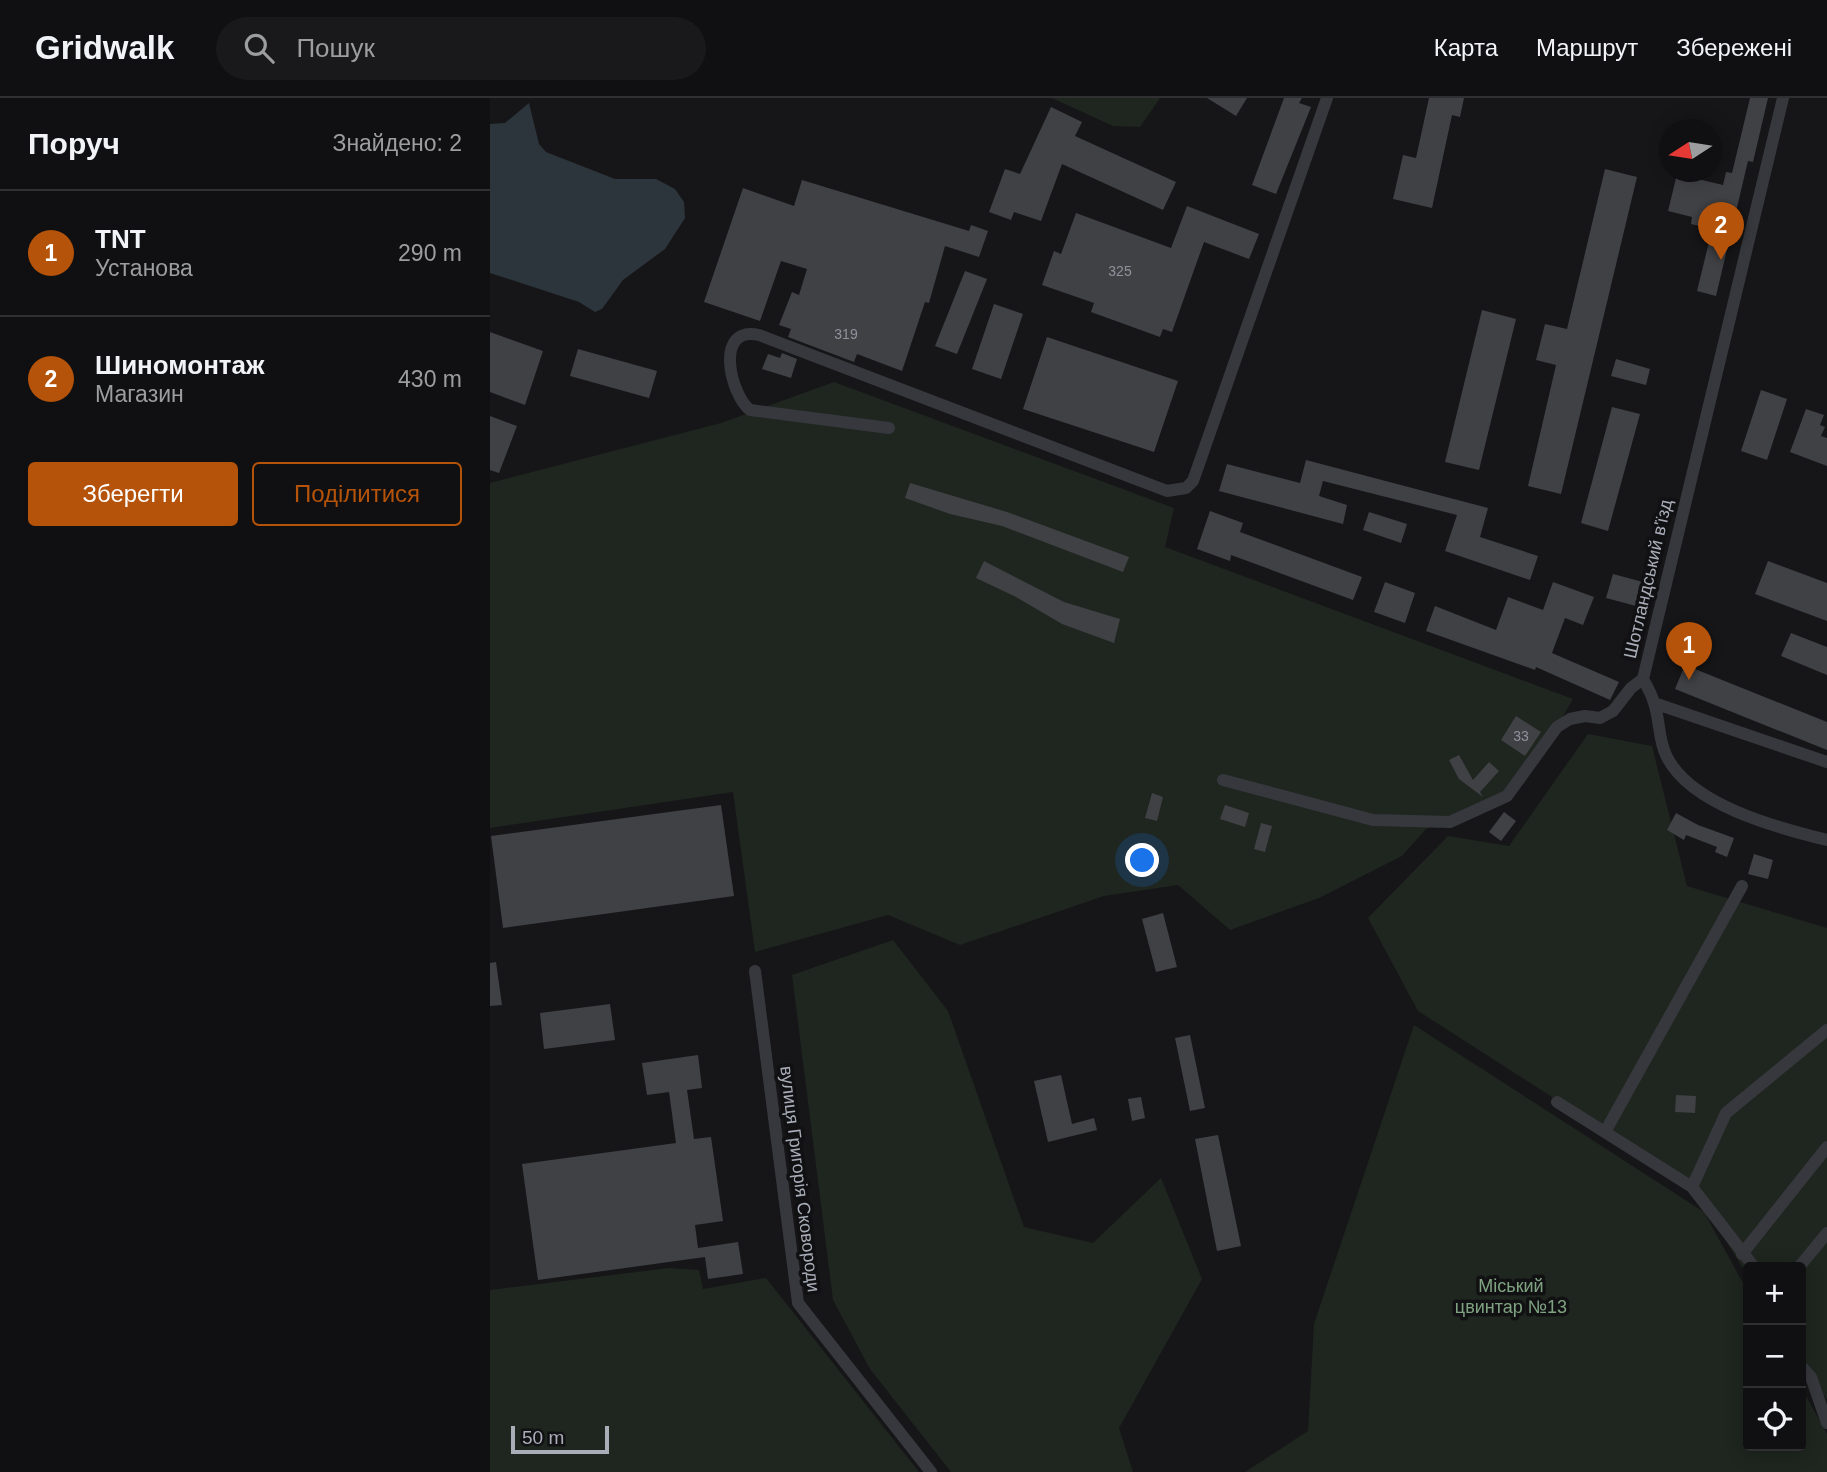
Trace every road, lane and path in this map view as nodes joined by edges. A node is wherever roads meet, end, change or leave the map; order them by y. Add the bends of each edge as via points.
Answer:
1 (1327, 98) edge
2 (1783, 98) edge
3 (889, 428) dead end
4 (1643, 679) junction
5 (1654, 703) junction
6 (1827, 762) edge
7 (1223, 780) dead end
8 (1827, 840) edge
9 (1742, 886) dead end
10 (755, 971) dead end
11 (1827, 1030) edge
12 (1557, 1102) dead end
13 (1605, 1132) junction
14 (1827, 1147) edge
15 (1692, 1187) junction
16 (1827, 1233) edge
17 (1742, 1254) junction
18 (1749, 1262) edge
19 (1803, 1262) edge
20 (1806, 1372) edge
21 (1823, 1396) edge
22 (1827, 1423) edge
23 (931, 1472) edge

1 - 3 street via 1193,481 1186,488 1167,491 759,335 744,334 733,343 729,357 742,401 750,410
2 - 4 street, Шотландський в'їзд
4 - 5 street
4 - 7 street, Шотландський в'їзд via 1613,711 1600,718 1570,719 1557,727 1507,796 1450,822 1373,820
5 - 6 street
5 - 8 street via 1659,737 1680,775 1742,816
9 - 13 street
10 - 23 street, вулиця Григорія Сковороди via 798,1304
11 - 15 street via 1726,1113
12 - 13 street
13 - 15 street
14 - 17 street
15 - 17 street
16 - 19 street
17 - 18 street
20 - 21 street
21 - 22 street

